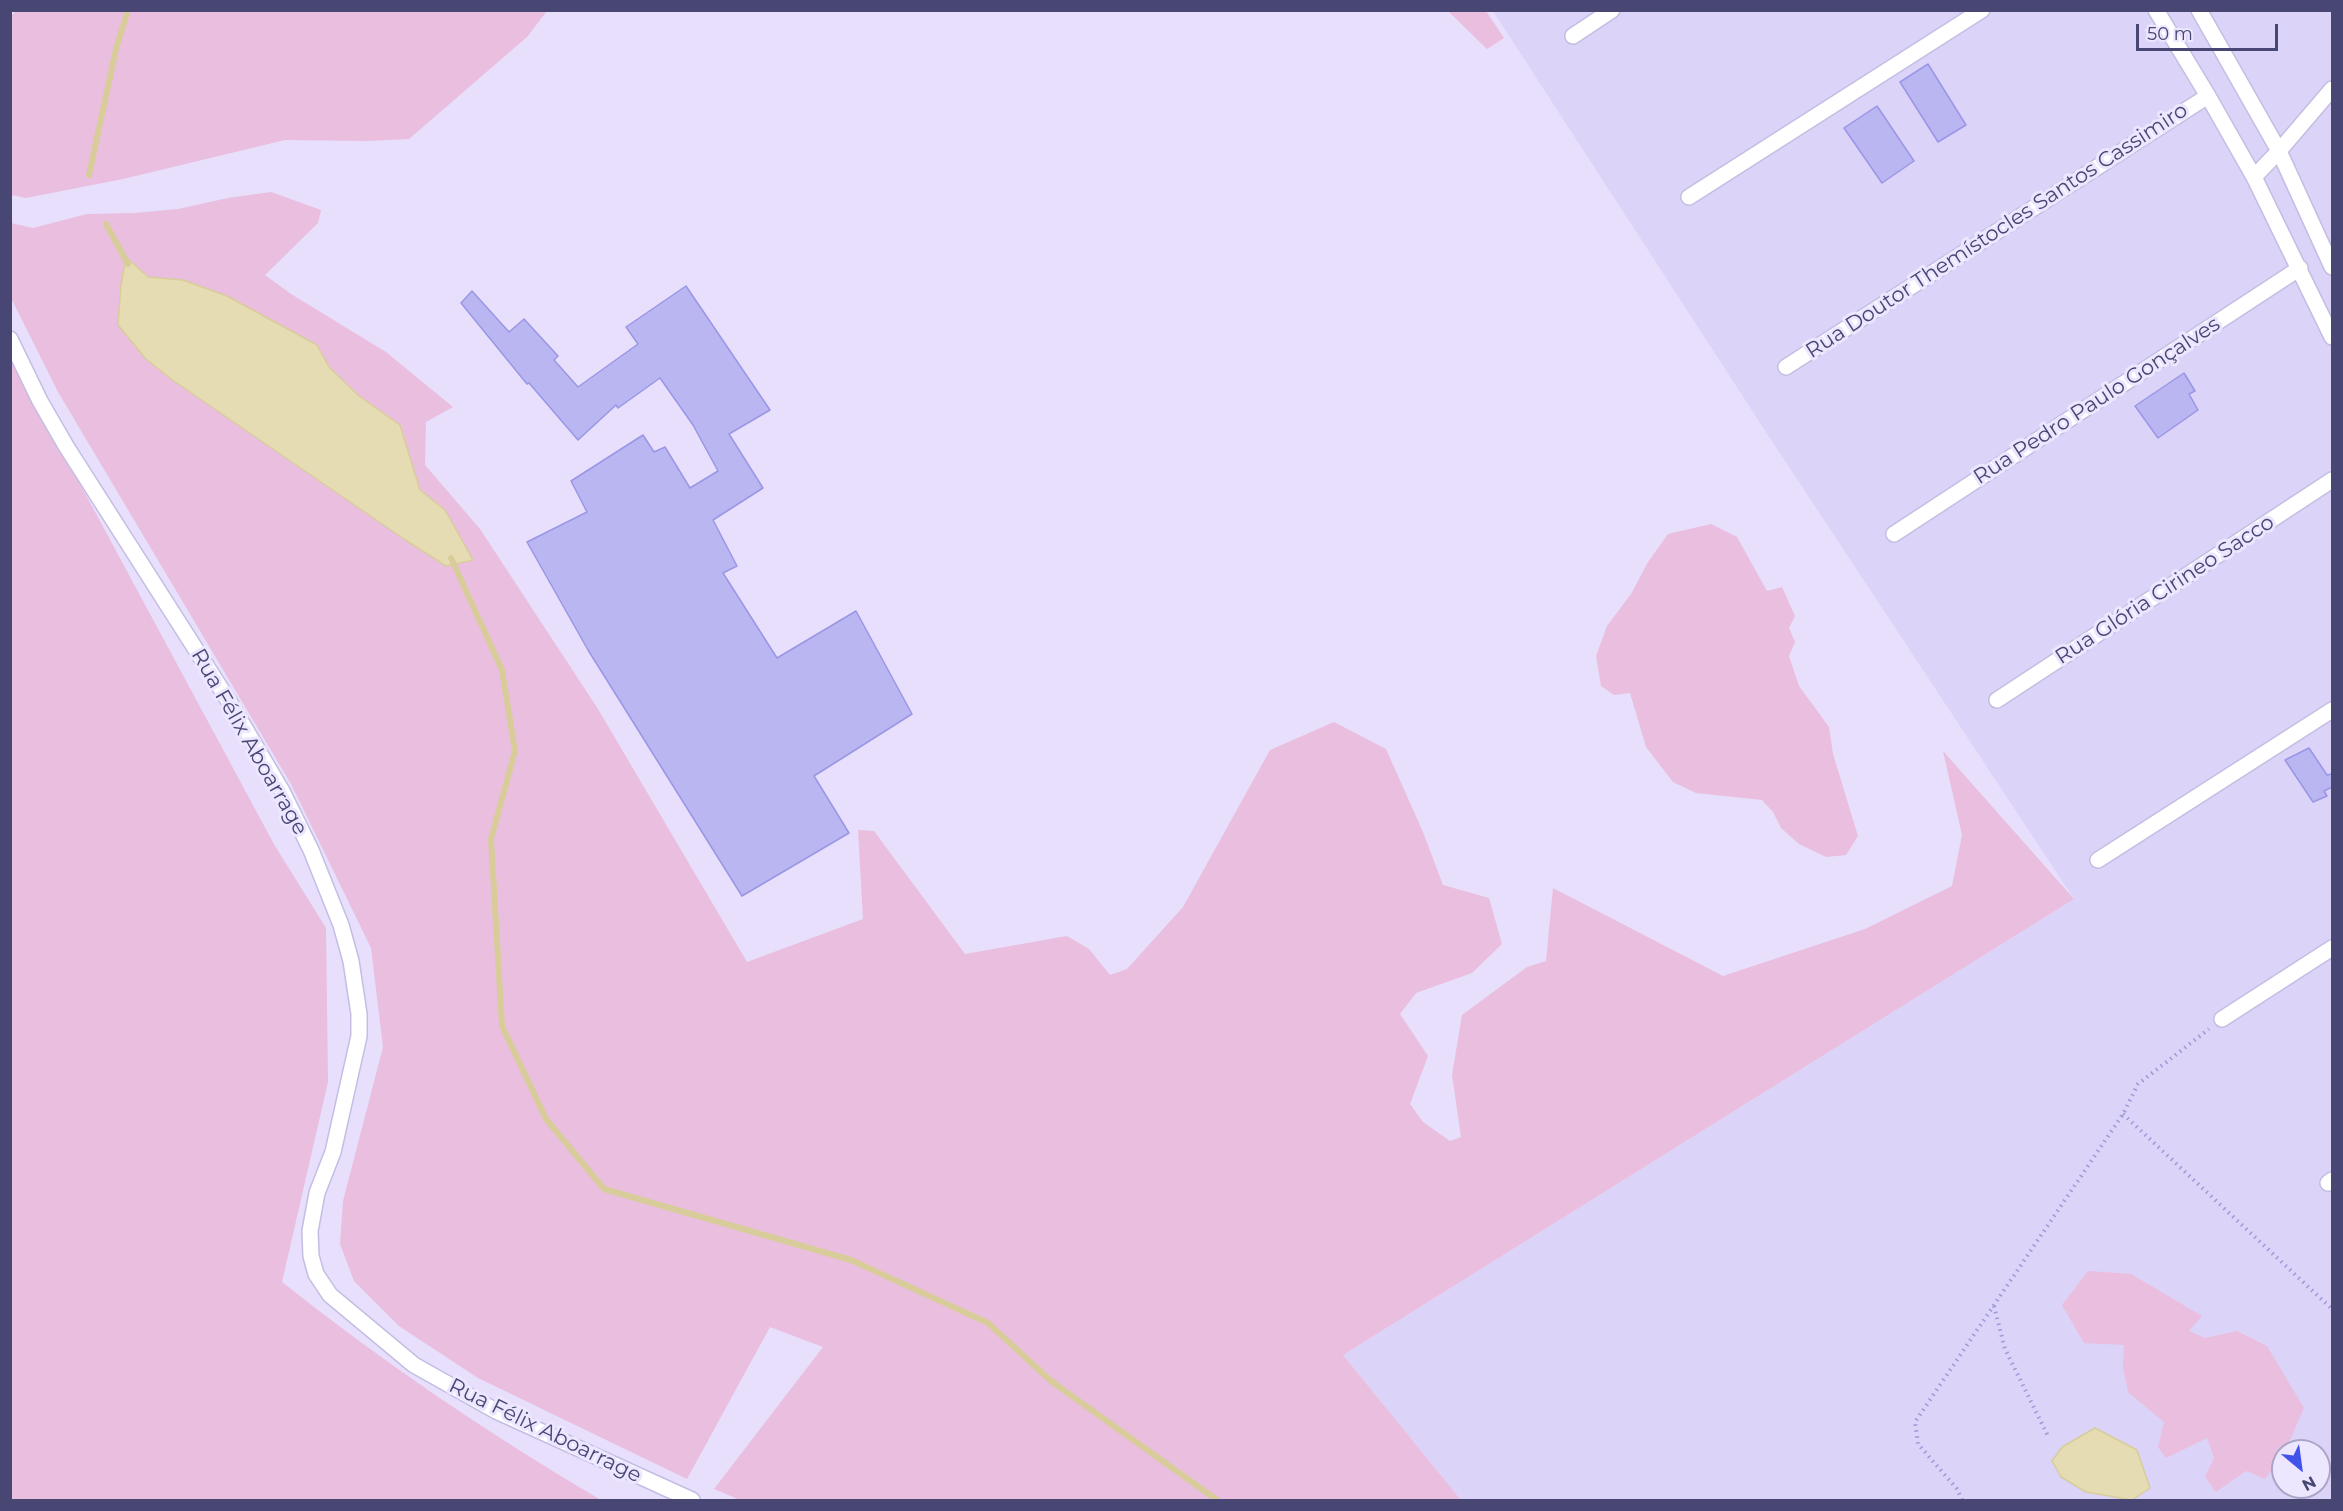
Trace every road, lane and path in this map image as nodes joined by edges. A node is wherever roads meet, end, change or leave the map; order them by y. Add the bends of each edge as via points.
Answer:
1 (1612, 10) edge
2 (1982, 10) edge
3 (2156, 10) edge
4 (2199, 10) edge
5 (1573, 36) dead end
6 (2332, 88) edge
7 (2208, 96) junction
8 (2279, 151) junction
9 (2254, 177) junction
10 (1689, 197) dead end
11 (2332, 267) edge
12 (2300, 268) junction
13 (2332, 337) edge
14 (10, 339) edge
15 (1786, 367) dead end
16 (2332, 480) edge
17 (1894, 534) dead end
18 (1997, 700) dead end
19 (2332, 710) edge
20 (2098, 860) dead end
21 (2332, 948) edge
22 (2222, 1019) joint
23 (2123, 1114) junction
24 (1994, 1306) junction
25 (2332, 1309) edge
26 (2048, 1436) dead end
27 (692, 1500) edge
28 (1962, 1500) edge

1 - 5 street
2 - 10 street
3 - 7 street
4 - 8 street
6 - 8 street
7 - 9 street
7 - 15 street, Rua Doutor Themístocles Santos Cassimiro
8 - 9 street
8 - 11 street
9 - 12 street
12 - 13 street
12 - 17 street, Rua Pedro Paulo Gonçalves
14 - 27 street, Rua Félix Aboarrage via 66,446 282,791 341,925 351,960 359,1036 333,1152 317,1192 310,1231 311,1256 319,1280 330,1295 414,1365 496,1412
16 - 18 street, Rua Glória Cirineo Sacco
19 - 20 street
21 - 22 street
22 - 23 path via 2138,1084
23 - 24 path
23 - 25 path
24 - 26 path via 2005,1348
24 - 28 path via 1915,1422 1918,1444

